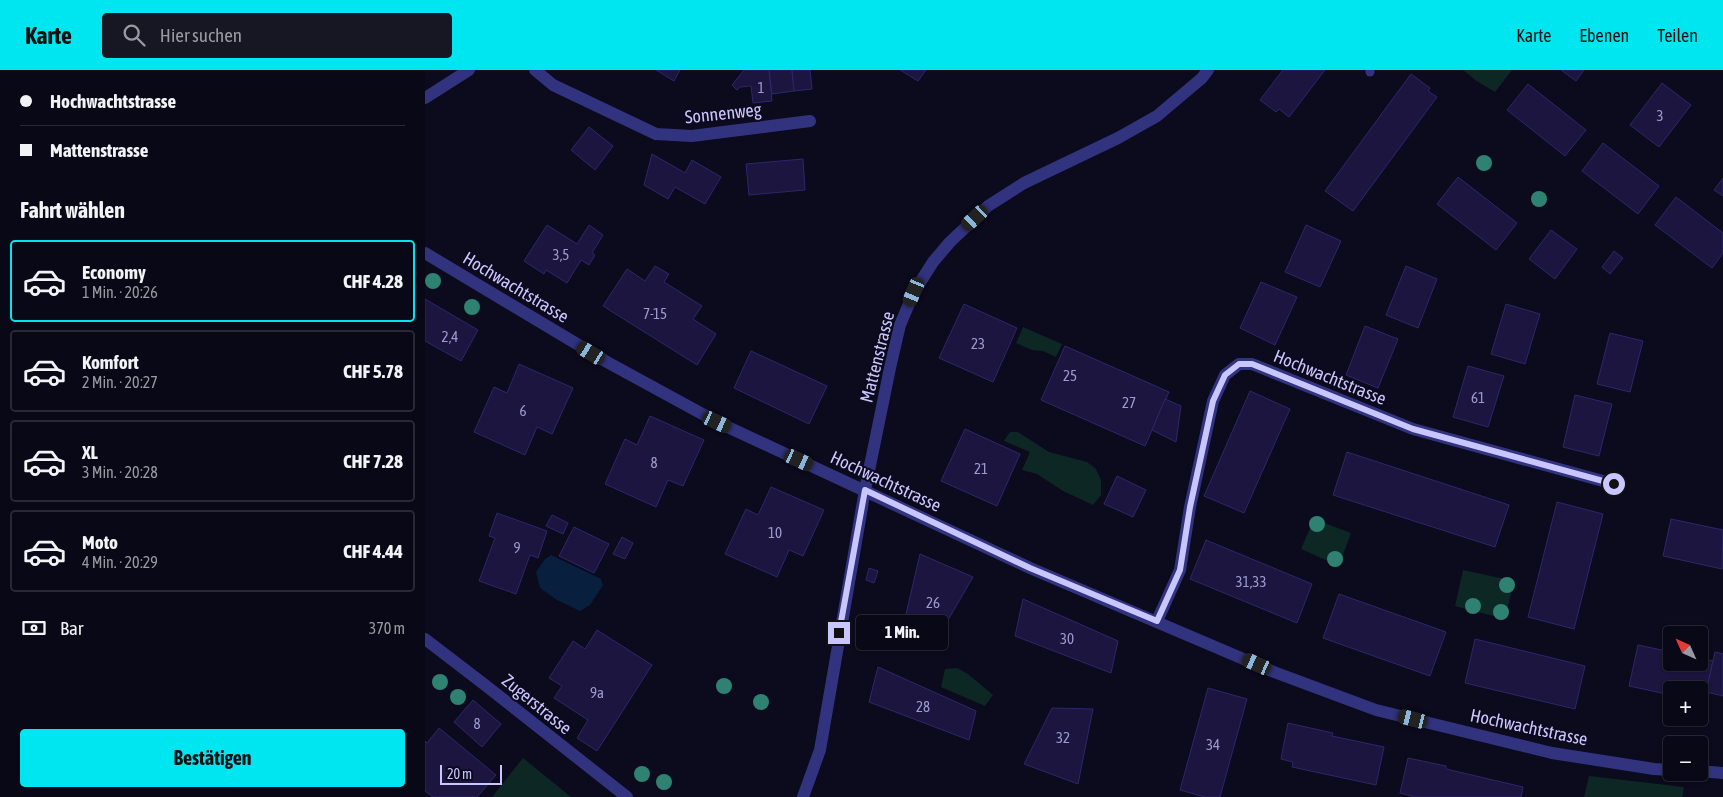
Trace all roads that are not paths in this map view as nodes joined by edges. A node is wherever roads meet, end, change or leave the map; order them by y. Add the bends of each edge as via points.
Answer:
1 (469, 70) edge
2 (535, 70) edge
3 (1208, 70) edge
4 (425, 98) edge
5 (811, 121) dead end
6 (425, 253) edge
7 (1614, 484) dead end
8 (865, 490) junction
9 (1157, 621) junction
10 (425, 640) edge
11 (1663, 770) edge
12 (1708, 772) edge
13 (1723, 773) edge
14 (627, 797) edge
15 (803, 797) edge

1 - 4 street
2 - 5 street, Sonnenweg via 553,85 656,134 693,136
3 - 8 street, Mattenstrasse via 1157,116 1024,183 988,206 949,242 914,292 900,325
6 - 8 street, Hochwachtstrasse via 607,362 709,417
7 - 9 street, Hochwachtstrasse via 1413,429 1252,364 1239,364 1225,375 1213,401 1180,570
8 - 9 street, Hochwachtstrasse via 1030,568
8 - 15 street, Mattenstrasse via 820,750
9 - 11 street, Hochwachtstrasse via 1274,672 1376,710 1552,753
10 - 14 street, Zugerstrasse
12 - 13 street

